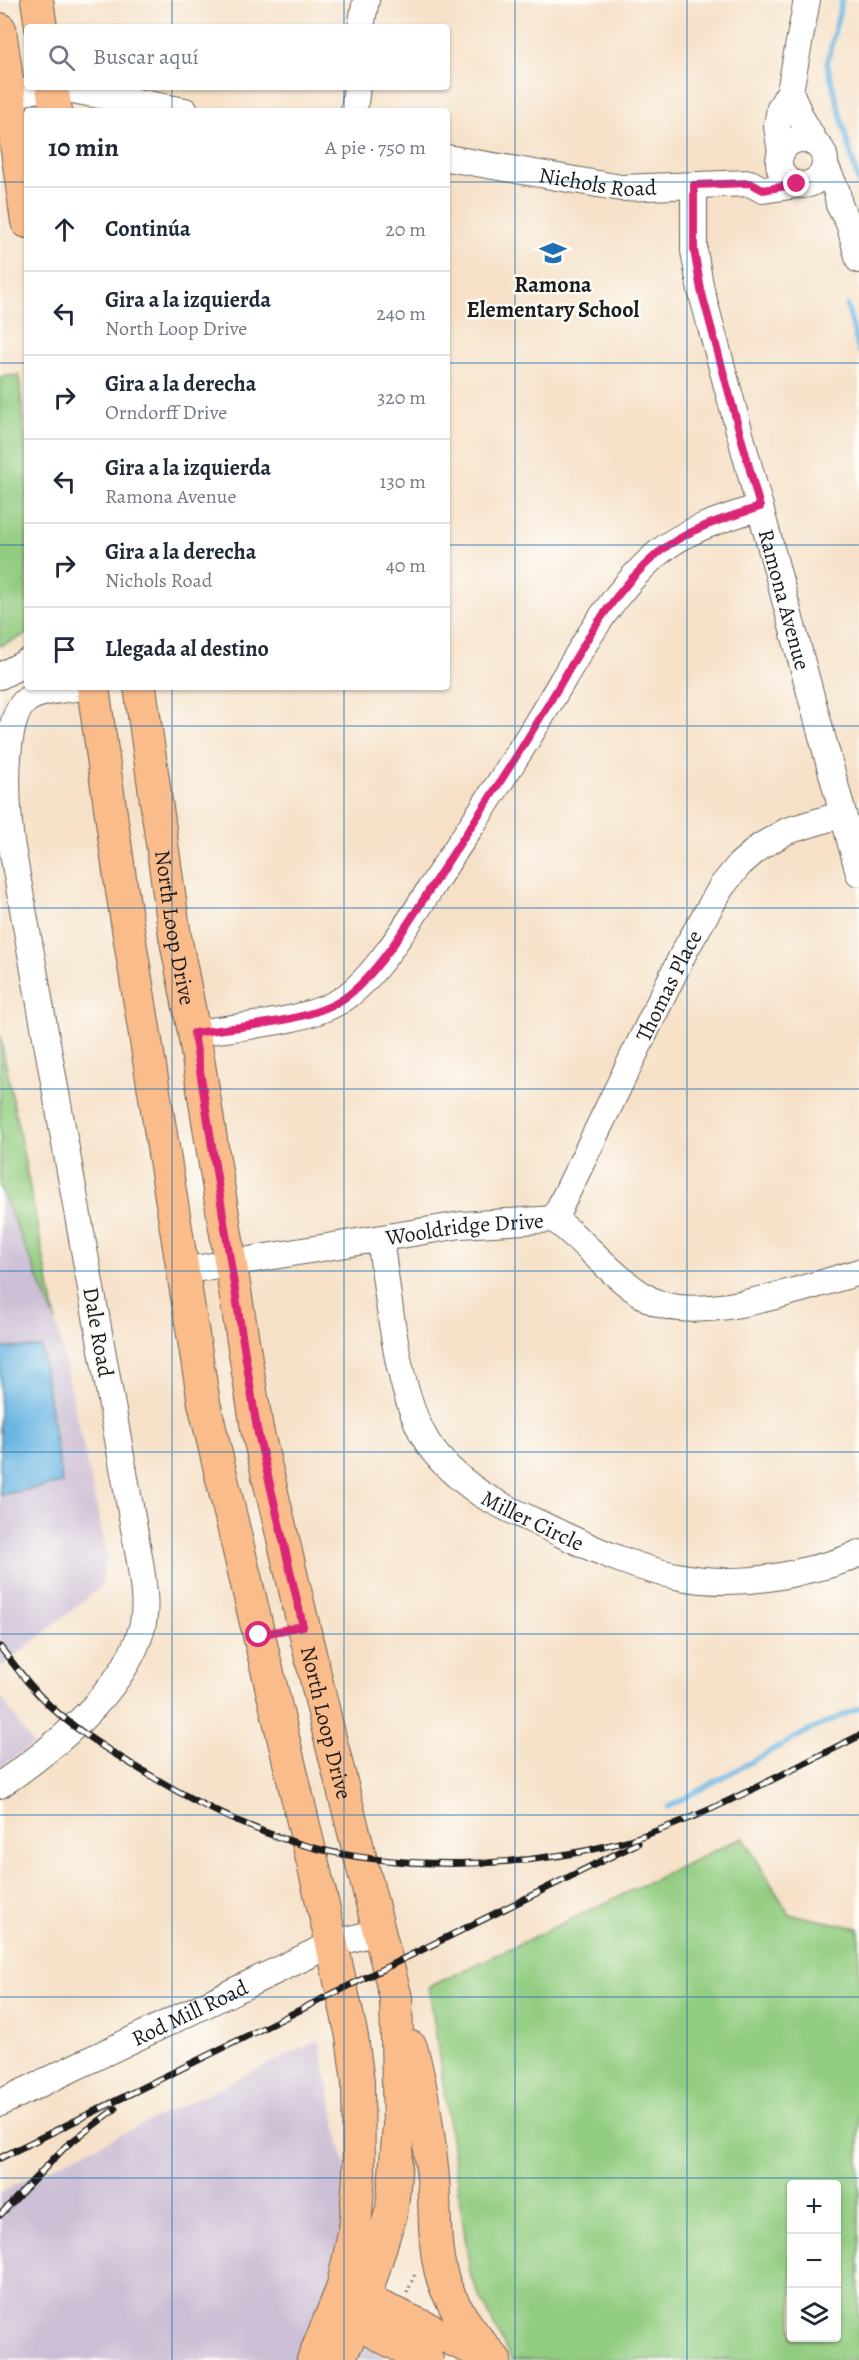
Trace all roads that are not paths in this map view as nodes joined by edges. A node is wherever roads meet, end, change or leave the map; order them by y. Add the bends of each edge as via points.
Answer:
1 (37, 0) edge
2 (366, 0) edge
3 (807, 0) edge
4 (41, 24) edge
5 (362, 24) edge
6 (0, 29) edge
7 (36, 90) edge
8 (52, 90) edge
9 (69, 90) edge
10 (340, 90) edge
11 (357, 90) edge
12 (790, 91) junction
13 (5, 96) edge
14 (56, 108) edge
15 (168, 108) edge
16 (337, 108) edge
17 (354, 108) edge
18 (8, 146) edge
19 (821, 155) junction
20 (780, 158) junction
21 (450, 159) edge
22 (750, 183) junction
23 (694, 185) junction
24 (799, 185) junction
25 (839, 205) junction
26 (24, 210) edge
27 (859, 260) edge
28 (760, 507) junction
29 (24, 664) edge
30 (0, 676) edge
31 (66, 690) edge
32 (93, 690) edge
33 (140, 690) edge
34 (843, 814) junction
35 (4, 816) edge
36 (859, 873) edge
37 (194, 1033) junction
38 (554, 1219) junction
39 (380, 1240) junction
40 (229, 1263) junction
41 (182, 1271) junction
42 (859, 1272) edge
43 (859, 1553) edge
44 (303, 1626) junction
45 (259, 1635) junction
46 (0, 1785) edge
47 (381, 1931) junction
48 (332, 1944) junction
49 (396, 1998) junction
50 (0, 2103) edge
51 (349, 2305) junction
52 (313, 2360) edge
53 (339, 2360) edge
54 (427, 2360) edge
55 (495, 2360) edge

1 - 4 main road
2 - 5 street
3 - 12 street
6 - 13 main road
7 - 13 street
8 - 14 main road
9 - 15 street
10 - 16 street
11 - 17 street
12 - 19 street
12 - 20 street via 780,108 777,126
13 - 18 main road
18 - 26 main road
19 - 20 street via 804,139 786,146
19 - 24 street via 817,180
19 - 25 street
20 - 22 street
20 - 24 street via 785,177
21 - 23 street, Nichols Road via 621,188
22 - 23 street, Nichols Road
22 - 24 street, Nichols Road via 763,190
23 - 28 street, Ramona Avenue via 694,250 701,290
24 - 25 street
25 - 27 street
28 - 34 street, Ramona Avenue
28 - 37 street via 687,534 633,576 596,626 418,909 361,983 329,1007 307,1014
29 - 30 street
31 - 35 street, Dale Road via 27,699 16,709 10,727
32 - 41 main road, North Loop Drive
33 - 37 main road, North Loop Drive via 175,936
34 - 36 street, Ramona Avenue
34 - 38 street, Thomas Place via 788,831 761,846 722,886 686,950
35 - 46 street, Dale Road via 140,1562 145,1610 129,1661 98,1702 75,1726
37 - 40 main road, North Loop Drive
38 - 39 street, Wooldridge Drive via 461,1225
38 - 42 street, Wooldridge Drive via 639,1293 663,1307 705,1311
39 - 40 street, Wooldridge Drive
39 - 43 street, Miller Circle via 405,1391 426,1441 481,1494 618,1561 688,1580 748,1582 782,1577
40 - 41 street, Wooldridge Drive
40 - 44 main road, North Loop Drive via 257,1429
41 - 45 main road, North Loop Drive via 204,1403
44 - 45 main road
44 - 47 main road, North Loop Drive
45 - 48 main road, North Loop Drive
47 - 48 street, Rod Mill Road
47 - 49 main road, North Loop Drive
48 - 50 street, Rod Mill Road
48 - 51 main road, North Loop Drive via 358,2082 359,2174
49 - 51 main road, North Loop Drive via 399,2087 392,2209
49 - 55 main road via 422,2092 437,2249 445,2286 462,2321
51 - 52 main road
51 - 53 main road, North Loop Drive
51 - 54 main road
51 - 55 main road

